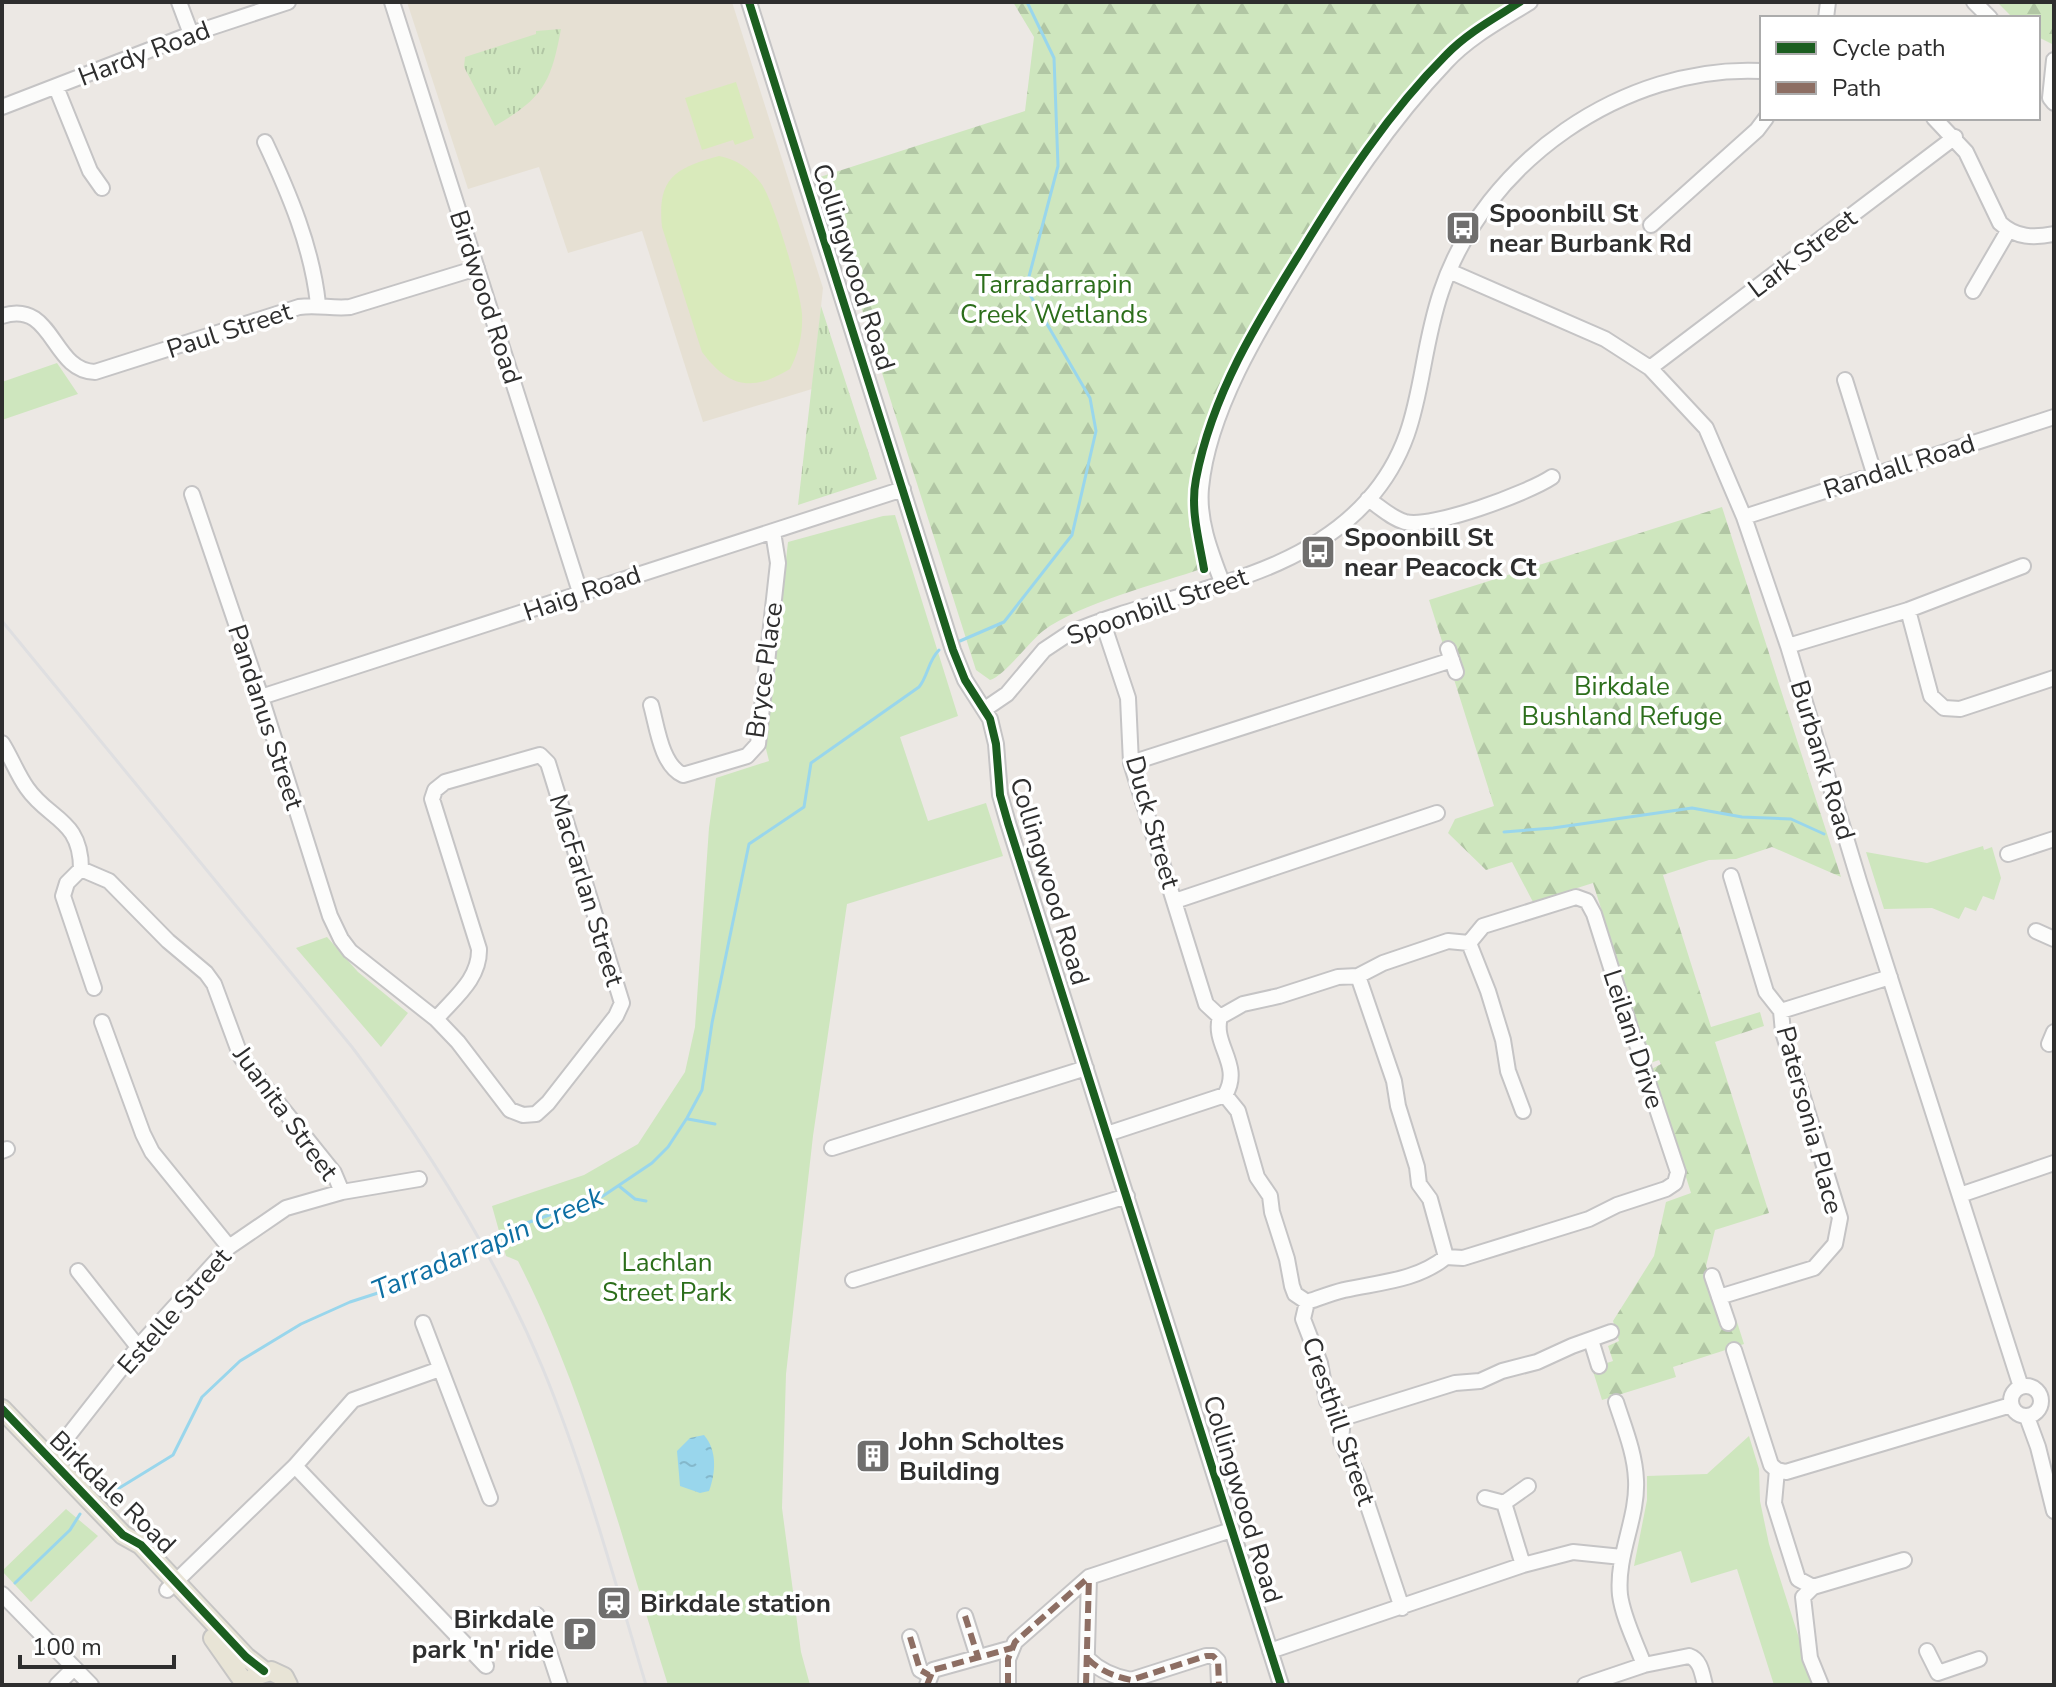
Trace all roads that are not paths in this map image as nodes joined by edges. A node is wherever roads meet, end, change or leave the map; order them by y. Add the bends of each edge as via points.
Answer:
1 (179, 2) edge
2 (288, 2) edge
3 (392, 2) edge
4 (749, 2) edge
5 (1530, 2) edge
6 (191, 34) junction
7 (2054, 60) edge
8 (1760, 71) edge
9 (56, 87) junction
10 (2054, 103) edge
11 (2, 107) edge
12 (1764, 120) edge
13 (1936, 120) edge
14 (1955, 137) junction
15 (265, 142) dead end
16 (102, 188) dead end
17 (1651, 225) dead end
18 (2008, 231) junction
19 (2054, 234) edge
20 (477, 268) junction
21 (1449, 271) junction
22 (1973, 291) dead end
23 (318, 304) junction
24 (2, 316) edge
25 (1650, 368) junction
26 (1845, 380) dead end
27 (2054, 417) edge
28 (1874, 473) junction
29 (1552, 477) dead end
30 (903, 489) junction
31 (192, 494) dead end
32 (1368, 499) junction
33 (1744, 517) junction
34 (773, 532) junction
35 (2023, 566) dead end
36 (1222, 582) junction
37 (580, 592) junction
38 (1908, 610) junction
39 (1102, 620) junction
40 (1788, 646) junction
41 (1452, 660) dead end
42 (2054, 678) edge
43 (261, 697) junction
44 (651, 705) dead end
45 (985, 709) junction
46 (2, 743) edge
47 (1131, 763) junction
48 (1437, 813) dead end
49 (2054, 839) edge
50 (2008, 854) dead end
51 (81, 869) junction
52 (1731, 876) dead end
53 (1175, 901) junction
54 (2036, 931) dead end
55 (341, 939) joint
56 (2054, 939) edge
57 (1469, 943) junction
58 (1358, 976) junction
59 (1890, 977) junction
60 (94, 988) dead end
61 (1781, 1011) junction
62 (1220, 1017) junction
63 (436, 1019) junction
64 (102, 1022) dead end
65 (1086, 1068) junction
66 (1225, 1095) junction
67 (1523, 1111) dead end
68 (1107, 1134) junction
69 (832, 1148) dead end
70 (2054, 1163) edge
71 (419, 1179) dead end
72 (342, 1192) junction
73 (1960, 1195) junction
74 (1127, 1196) junction
75 (229, 1247) junction
76 (1446, 1257) junction
77 (78, 1271) dead end
78 (1712, 1276) dead end
79 (853, 1280) dead end
80 (1719, 1297) junction
81 (1307, 1302) junction
82 (423, 1323) dead end
83 (1728, 1323) dead end
84 (1611, 1332) dead end
85 (1591, 1340) junction
86 (138, 1347) junction
87 (1734, 1350) dead end
88 (1599, 1366) dead end
89 (440, 1369) junction
90 (2021, 1387) junction
91 (2047, 1394) edge
92 (1616, 1402) dead end
93 (2011, 1405) junction
94 (2, 1409) edge
95 (2027, 1417) junction
96 (1343, 1418) junction
97 (50, 1459) junction
98 (295, 1466) junction
99 (1777, 1470) junction
100 (1528, 1486) dead end
101 (490, 1498) dead end
102 (1485, 1498) dead end
103 (1504, 1503) junction
104 (2054, 1511) edge
105 (1231, 1530) junction
106 (1622, 1557) junction
107 (1904, 1560) dead end
108 (1523, 1565) junction
109 (1089, 1577) junction
110 (171, 1586) junction
111 (1813, 1587) junction
112 (2, 1594) edge
113 (1402, 1608) junction
114 (537, 1615) dead end
115 (965, 1616) dead end
116 (910, 1637) dead end
117 (1012, 1648) junction
118 (1270, 1651) junction
119 (1927, 1651) dead end
120 (978, 1657) junction
121 (1088, 1659) junction
122 (1979, 1659) dead end
123 (1644, 1665) junction
124 (486, 1666) dead end
125 (74, 1668) junction
126 (264, 1671) junction
127 (1940, 1679) edge
128 (928, 1680) edge
129 (1120, 1681) edge
130 (57, 1685) edge
131 (91, 1685) edge
132 (248, 1685) edge
133 (288, 1685) edge
134 (560, 1685) edge
135 (1008, 1685) edge
136 (1086, 1685) edge
137 (1219, 1685) edge
138 (1281, 1685) edge
139 (1585, 1685) edge
140 (1705, 1685) edge
141 (1821, 1685) edge

1 - 6 street
2 - 6 street, Hardy Road
3 - 20 street, Birdwood Road
4 - 30 street, Collingwood Road
5 - 36 street via 1447,60 1357,172 1234,376 1201,488 1202,521
6 - 9 street, Hardy Road
7 - 10 street
8 - 21 street, Spoonbill Street via 1677,80 1589,115 1510,177 1468,234
9 - 11 street, Hardy Road
9 - 16 street
12 - 17 street
13 - 14 street
14 - 18 street
14 - 25 street, Lark Street
15 - 23 street via 294,204
18 - 19 street via 2023,236
18 - 22 street
20 - 23 street, Paul Street via 350,307
20 - 37 street, Birdwood Road
21 - 25 street, Burbank Road via 1605,339
21 - 32 street, Spoonbill Street via 1427,340 1409,432 1390,471
23 - 24 street, Paul Street via 95,372 75,367 28,314
25 - 33 street, Burbank Road via 1706,428
26 - 28 street
27 - 28 street, Randall Road
28 - 33 street, Randall Road
29 - 32 street via 1535,488 1427,523 1399,520
30 - 34 street, Haig Road
30 - 45 street, Collingwood Road via 960,668
31 - 43 street, Pandanus Street
32 - 36 street, Spoonbill Street via 1308,548
33 - 40 street, Burbank Road
34 - 37 street, Haig Road
34 - 44 street, Bryce Place via 778,563 758,744 747,756 683,775 668,761
35 - 38 street
36 - 39 street, Spoonbill Street
37 - 43 street, Haig Road
38 - 40 street
38 - 42 street via 1931,696 1944,708 1960,709
39 - 45 street, Spoonbill Street via 1044,650 1007,694
39 - 47 street, Duck Street via 1128,698
40 - 59 street, Burbank Road
41 - 47 street
43 - 55 street, Pandanus Street
45 - 65 street, Collingwood Road via 994,732 1004,809
46 - 51 street via 27,788 76,839
47 - 53 street, Duck Street
48 - 53 street
49 - 50 street
51 - 60 street via 63,896
51 - 72 street, Juanita Street via 109,881 206,973 241,1057 334,1173
52 - 61 street, Patersonia Place via 1766,992
53 - 62 street, Duck Street via 1206,1004
54 - 56 street
55 - 63 street, MacFarlan Street
57 - 58 street, Leilani Drive via 1448,941
57 - 67 street
57 - 76 street, Leilani Drive via 1483,926 1576,897 1587,901 1678,1172 1666,1189 1589,1219 1463,1258
58 - 62 street, Leilani Drive via 1243,1004
58 - 76 street
59 - 61 street
59 - 73 street, Burbank Road
61 - 80 street, Patersonia Place via 1840,1218 1835,1244 1814,1268
62 - 66 street via 1232,1084
63 - 63 street, MacFarlan Street via 510,1110 536,1114 622,1003 548,763 540,755 445,782 435,790 432,799 480,963
64 - 75 street via 152,1152
65 - 68 street, Collingwood Road
65 - 69 street
66 - 68 street
66 - 81 street, Cresthill Street via 1238,1111 1257,1177 1270,1196 1295,1294
68 - 74 street, Collingwood Road
70 - 73 street
71 - 72 street, Estelle Street
72 - 75 street, Estelle Street via 286,1208
73 - 90 street, Burbank Road
74 - 79 street
74 - 105 street, Collingwood Road
75 - 86 street, Estelle Street
76 - 81 street, Leilani Drive via 1427,1271
77 - 86 street
78 - 80 street
80 - 83 street
81 - 96 street, Cresthill Street via 1303,1319 1327,1401
82 - 89 street
84 - 85 street
85 - 88 street
85 - 96 street via 1480,1381 1455,1383
86 - 97 street, Estelle Street
87 - 99 street
89 - 98 street via 353,1400
89 - 101 street
90 - 91 street
90 - 93 street
91 - 95 street via 2039,1410
92 - 106 street via 1636,1480
93 - 95 street
93 - 99 street via 1786,1472
94 - 97 main road, Birkdale Road
95 - 104 street
96 - 113 street, Cresthill Street via 1341,1441
97 - 110 main road, Birkdale Road via 124,1535 141,1545
98 - 110 street
98 - 124 street
99 - 111 street via 1774,1503 1798,1579
100 - 103 street
102 - 103 street
103 - 108 street
105 - 109 street
105 - 118 street, Collingwood Road
106 - 108 street via 1573,1552
106 - 123 street via 1620,1596
107 - 111 street
108 - 113 street
109 - 117 street
109 - 121 street
110 - 126 main road, Birkdale Road
110 - 132 main road, Birkdale Road
111 - 141 street via 1803,1597 1810,1658
112 - 125 street
113 - 118 street
114 - 134 street
115 - 120 street
116 - 128 street
117 - 120 street
117 - 135 street
118 - 138 street, Collingwood Road
119 - 127 street
120 - 128 street via 933,1670
121 - 129 street
121 - 136 street
122 - 127 street
123 - 139 street
123 - 140 street via 1694,1657
125 - 130 street
125 - 131 street
126 - 132 main road
126 - 133 main road, Birkdale Road via 278,1673
129 - 137 street via 1213,1656

